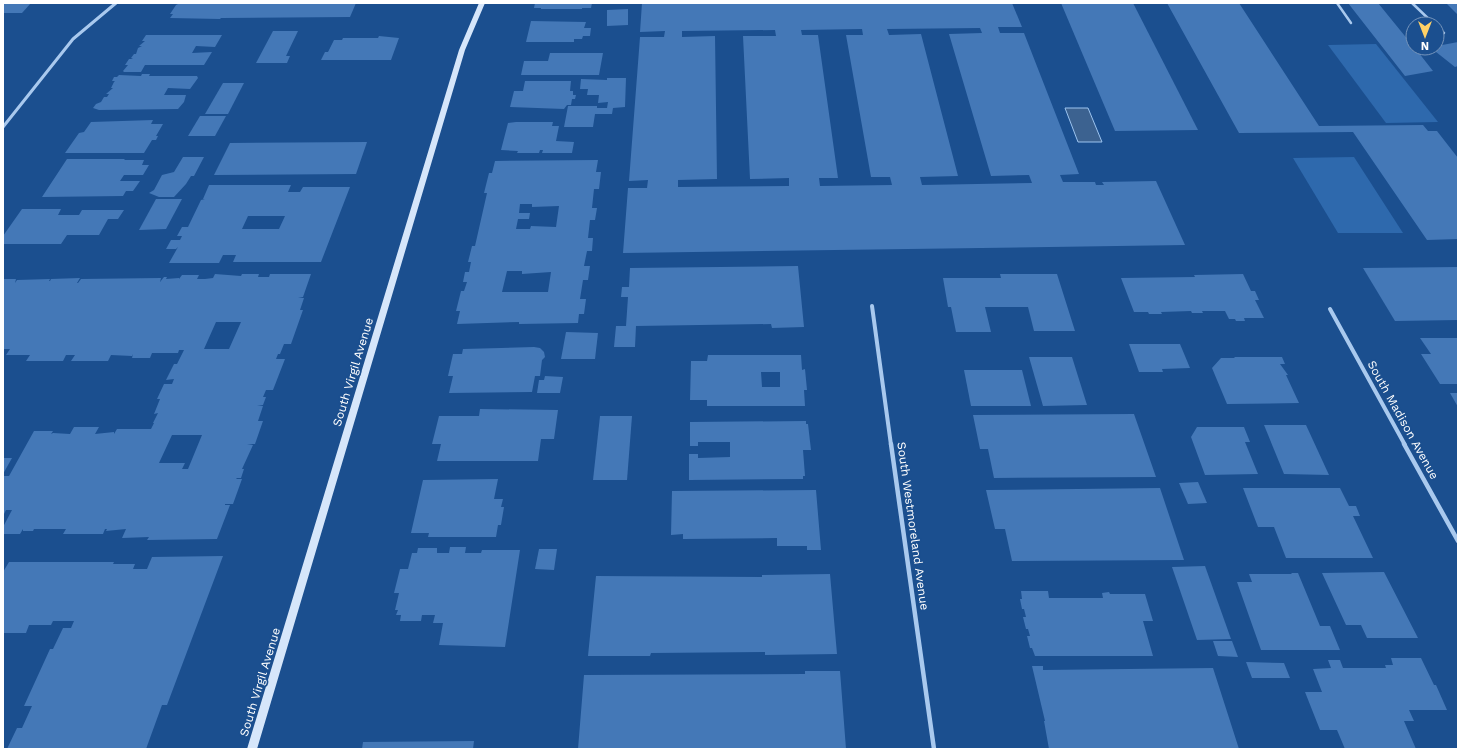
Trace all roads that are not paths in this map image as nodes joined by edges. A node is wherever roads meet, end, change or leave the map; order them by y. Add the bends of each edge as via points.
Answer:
1 (116, 3) edge
2 (482, 3) edge
3 (1337, 3) edge
4 (1412, 3) edge
5 (1426, 16) edge
6 (1351, 23) dead end
7 (3, 126) edge
8 (872, 306) dead end
9 (1330, 310) dead end
10 (1458, 541) edge
11 (252, 749) edge
12 (934, 749) edge

1 - 7 street via 73,38
2 - 11 main road, South Virgil Avenue via 462,50
3 - 6 lane
4 - 5 lane
8 - 12 street, South Westmoreland Avenue
9 - 10 street, South Madison Avenue

